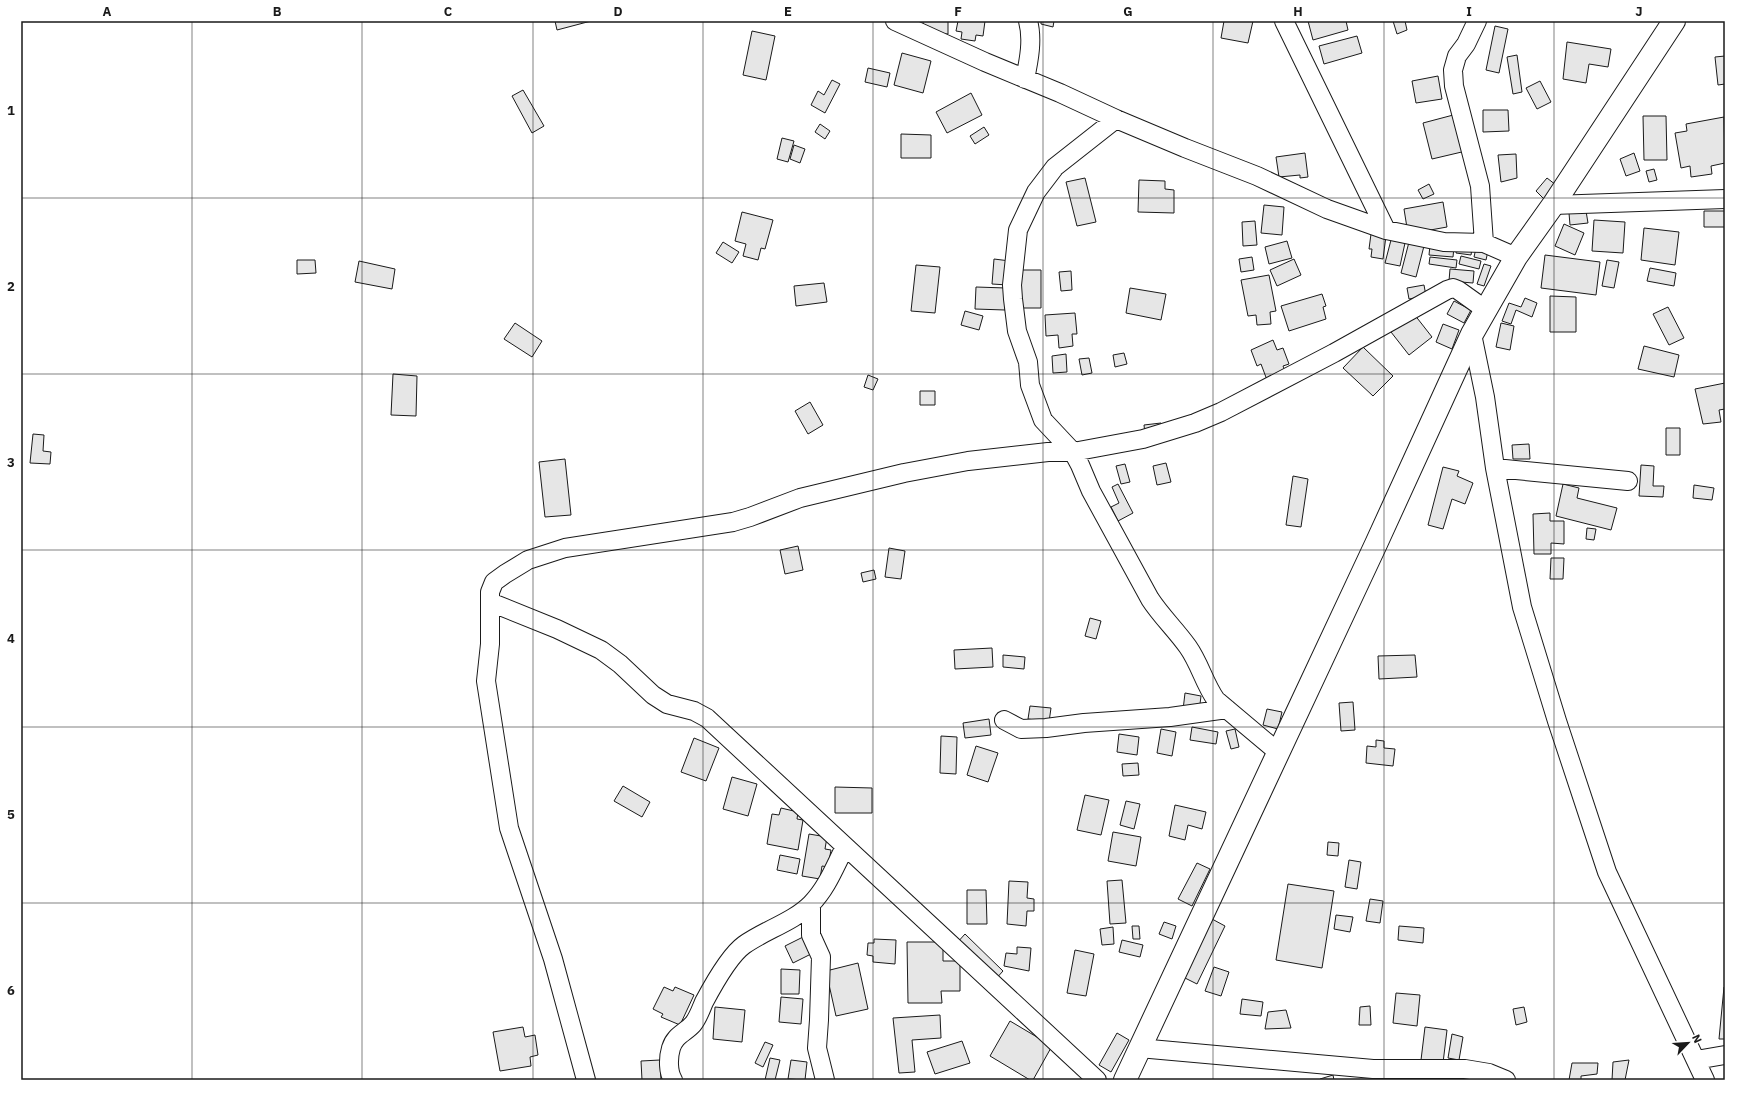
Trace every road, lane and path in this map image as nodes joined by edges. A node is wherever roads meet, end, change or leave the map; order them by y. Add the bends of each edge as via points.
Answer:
1 (894, 21) edge
2 (1028, 21) edge
3 (1284, 21) edge
4 (1477, 21) edge
5 (1674, 21) edge
6 (1025, 79) junction
7 (1116, 119) junction
8 (1725, 199) edge
9 (1553, 205) junction
10 (1386, 230) junction
11 (1484, 243) junction
12 (1516, 257) junction
13 (1486, 310) junction
14 (1472, 334) junction
15 (1073, 452) junction
16 (1495, 468) junction
17 (1628, 481) dead end
18 (490, 602) junction
19 (1227, 709) junction
20 (1004, 720) dead end
21 (1278, 752) junction
22 (845, 847) junction
23 (811, 904) junction
24 (1139, 1048) junction
25 (1725, 1055) edge
26 (1696, 1060) junction
27 (586, 1080) edge
28 (673, 1080) edge
29 (825, 1080) edge
30 (1097, 1080) edge
31 (1125, 1080) edge
32 (1506, 1080) edge
33 (1705, 1080) edge

1 - 6 street
2 - 6 street via 1030,35
3 - 10 street
4 - 11 street via 1457,56 1454,86 1480,186
5 - 9 main road
6 - 7 street
7 - 10 street via 1257,176 1327,209
7 - 15 street via 1056,167 1036,192 1018,230 1012,285 1018,331 1026,354 1030,385 1043,420
8 - 9 street
9 - 12 main road
10 - 11 street via 1444,242
11 - 12 street
12 - 13 main road
13 - 14 main road
13 - 15 street via 1458,290 1447,290 1334,353 1205,420 1143,439
14 - 16 street via 1485,397
14 - 21 main road
15 - 18 street via 1048,452 968,461 800,498 733,522 565,548 528,560 505,574 494,582
15 - 19 street via 1091,491 1150,599 1188,647 1212,695
16 - 17 street
16 - 26 street via 1522,607 1607,872
18 - 22 street via 601,650 667,704 694,711 707,718
18 - 27 street via 490,644 486,681 509,828 553,959
19 - 20 street via 1170,717 1046,728 1021,729
19 - 21 street
21 - 24 main road
22 - 23 street via 824,889
22 - 30 street
23 - 28 street via 744,945 734,954 693,1023 677,1037 671,1049 669,1074
23 - 29 street via 811,935 821,957 817,1048
24 - 31 main road
24 - 32 street via 1373,1069 1465,1069 1489,1073
25 - 26 street
26 - 33 street

